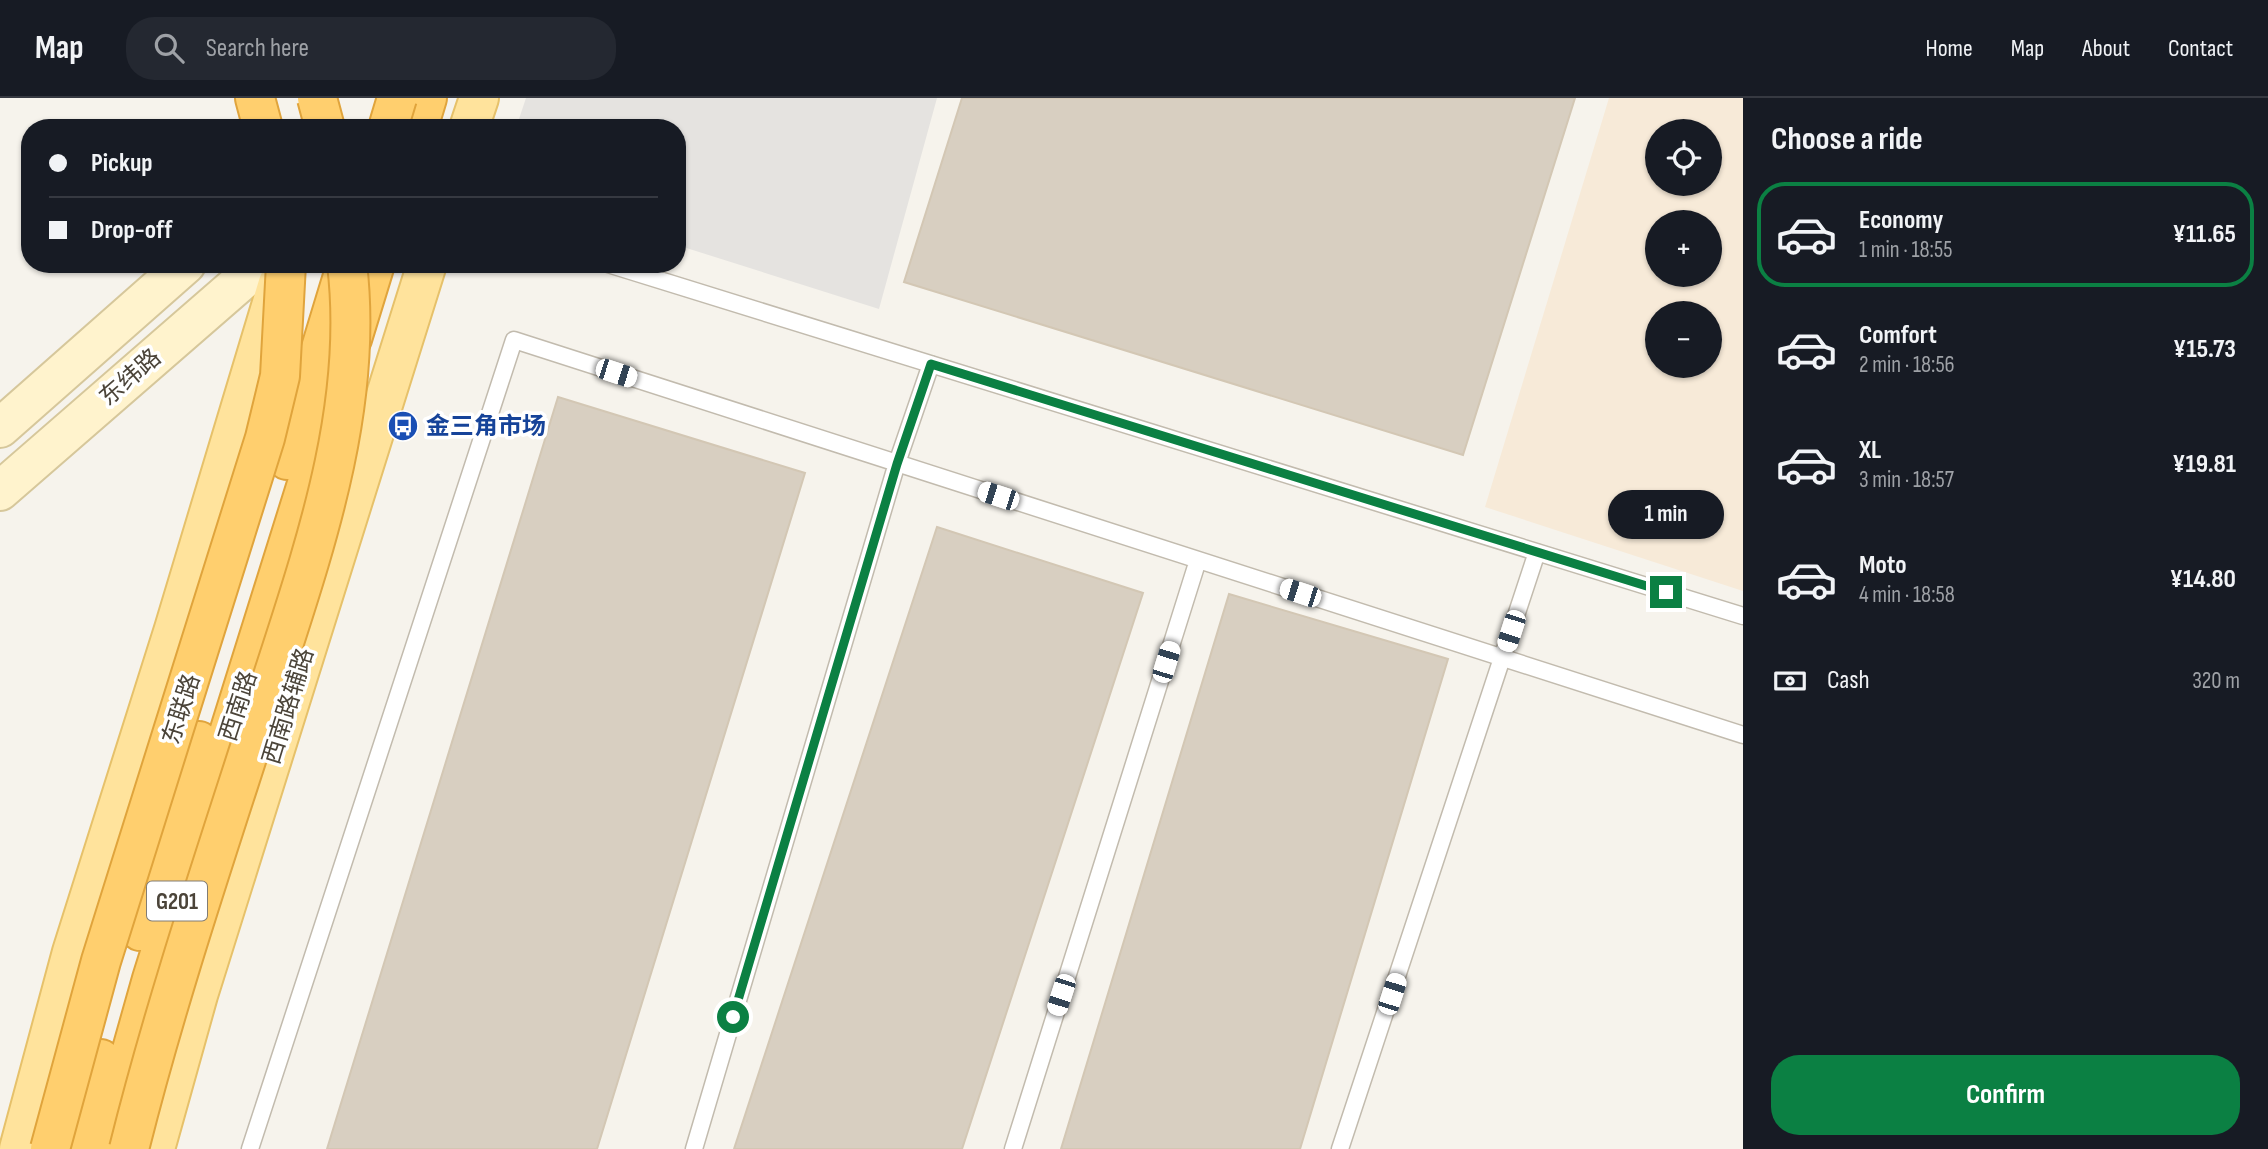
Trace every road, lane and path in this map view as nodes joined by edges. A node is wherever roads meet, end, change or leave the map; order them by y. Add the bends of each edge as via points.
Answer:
1 (317, 98) edge
2 (333, 98) edge
3 (388, 98) edge
4 (397, 98) edge
5 (427, 98) edge
6 (479, 98) edge
7 (322, 119) edge
8 (327, 119) edge
9 (391, 119) edge
10 (398, 119) edge
11 (421, 119) edge
12 (472, 119) edge
13 (176, 273) edge
14 (251, 273) edge
15 (282, 273) edge
16 (285, 273) edge
17 (345, 273) edge
18 (347, 273) edge
19 (373, 273) edge
20 (424, 273) edge
21 (637, 273) edge
22 (931, 364) junction
23 (0, 428) edge
24 (897, 464) junction
25 (0, 491) edge
26 (1537, 552) junction
27 (1198, 560) junction
28 (1743, 615) edge
29 (242, 651) junction
30 (1503, 658) junction
31 (1743, 735) edge
32 (86, 1112) junction
33 (19, 1149) edge
34 (35, 1149) edge
35 (50, 1149) edge
36 (77, 1149) edge
37 (104, 1149) edge
38 (128, 1149) edge
39 (155, 1149) edge
40 (250, 1149) edge
41 (694, 1149) edge
42 (1013, 1149) edge
43 (1340, 1149) edge

1 - 7 highway, bridge
2 - 8 main road
3 - 10 lane
4 - 9 highway, bridge
5 - 11 highway
6 - 12 main road
13 - 23 main road, 东纬路
14 - 25 main road, 东纬路
15 - 33 main road via 72,953
16 - 35 highway, 东联路, bridge via 280,376 265,438 105,948
17 - 29 highway, 西南路 / G201
18 - 38 highway, bridge via 350,333 344,404 322,520
19 - 29 highway, 西南路 / G201, bridge
20 - 39 main road, 西南路辅路 via 198,995
21 - 22 lane
22 - 24 lane
22 - 26 lane
24 - 27 lane
24 - 40 lane via 514,340
24 - 41 lane
26 - 28 lane
26 - 30 lane
27 - 30 lane
27 - 42 lane
29 - 32 highway, 西南路 / G201 via 169,833
29 - 37 highway, 西南路 / G201
30 - 31 lane
30 - 43 lane
32 - 34 highway
32 - 36 highway, 西南路 / G201

